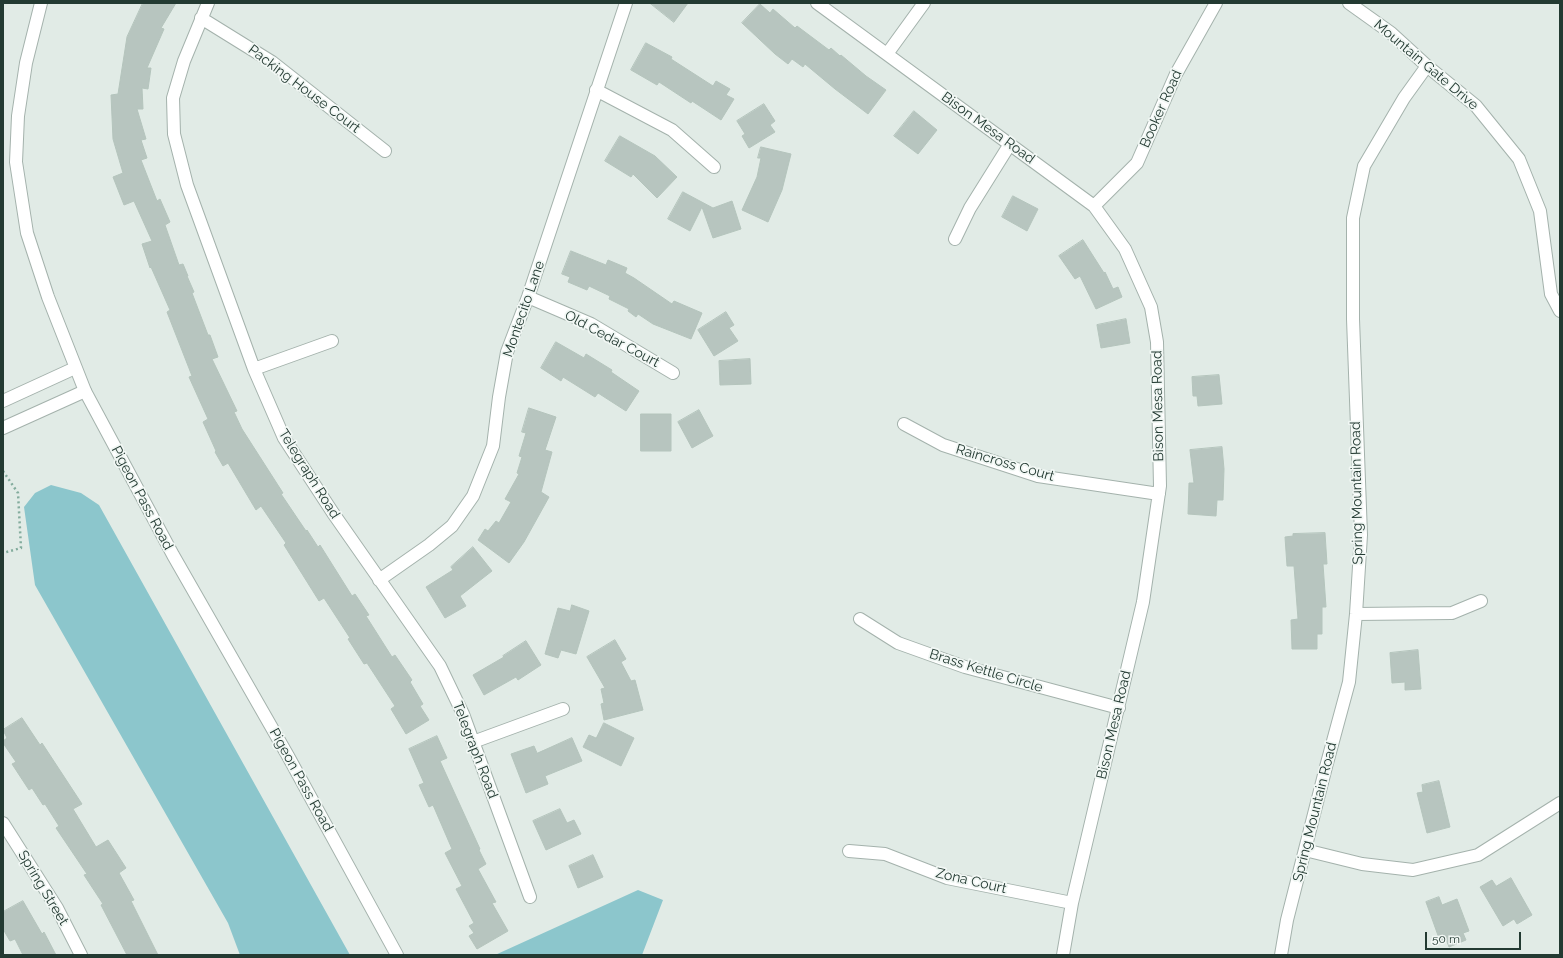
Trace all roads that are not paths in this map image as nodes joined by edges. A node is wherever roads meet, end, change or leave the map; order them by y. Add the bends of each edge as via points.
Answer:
1 (41, 3) edge
2 (208, 3) edge
3 (626, 3) edge
4 (817, 3) edge
5 (924, 3) edge
6 (1216, 3) edge
7 (1349, 3) edge
8 (201, 18) junction
9 (887, 54) junction
10 (1427, 66) junction
11 (596, 90) junction
12 (1010, 144) junction
13 (385, 151) dead end
14 (714, 167) dead end
15 (1094, 206) junction
16 (955, 239) dead end
17 (528, 297) junction
18 (1560, 311) edge
19 (332, 341) dead end
20 (75, 368) junction
21 (254, 369) junction
22 (673, 373) dead end
23 (85, 391) junction
24 (3, 401) edge
25 (904, 424) dead end
26 (3, 428) edge
27 (1159, 494) junction
28 (379, 580) junction
29 (1481, 601) dead end
30 (1356, 614) junction
31 (860, 619) dead end
32 (1118, 708) junction
33 (563, 709) dead end
34 (473, 742) junction
35 (1560, 803) edge
36 (3, 823) edge
37 (1305, 850) junction
38 (849, 851) dead end
39 (530, 897) dead end
40 (1072, 903) junction
41 (81, 955) edge
42 (397, 955) edge
43 (1063, 955) edge
44 (1281, 955) edge

1 - 20 street, Pigeon Pass Road via 18,116 16,162 27,233
2 - 8 street, Telegraph Road
3 - 11 street, Montecito Lane
4 - 9 street, Bison Mesa Road
5 - 9 street
6 - 15 street, Booker Road via 1176,74 1137,162
7 - 10 street, Mountain Gate Drive via 1392,33
8 - 13 street, Packing House Court via 272,62
8 - 21 street, Telegraph Road via 173,98 174,134 187,185
9 - 12 street, Bison Mesa Road
10 - 18 street, Mountain Gate Drive via 1476,106 1519,159 1540,211 1551,294
10 - 30 street, Spring Mountain Road via 1404,98 1364,166 1353,218 1353,319 1361,535
11 - 14 street via 672,130
11 - 17 street, Montecito Lane
12 - 15 street, Bison Mesa Road
12 - 16 street via 970,208
15 - 27 street, Bison Mesa Road via 1125,249 1151,306 1157,342
17 - 22 street, Old Cedar Court via 591,324
17 - 28 street, Montecito Lane via 507,352 493,446 473,496 452,526
19 - 21 street
20 - 23 street, Pigeon Pass Road
20 - 24 street
21 - 28 street, Telegraph Road via 284,438
23 - 26 street
23 - 42 street, Pigeon Pass Road via 173,555 288,756
25 - 27 street, Raincross Court via 942,445 1038,476
27 - 32 street, Bison Mesa Road via 1143,602
28 - 34 street, Telegraph Road via 440,666
29 - 30 street via 1452,613
30 - 37 street, Spring Mountain Road via 1349,682
31 - 32 street, Brass Kettle Circle via 898,643 965,667
32 - 40 street, Bison Mesa Road
33 - 34 street
34 - 39 street, Telegraph Road
35 - 37 street via 1478,855 1413,870 1362,864
36 - 41 street, Spring Street via 57,908
37 - 44 street, Spring Mountain Road
38 - 40 street, Zona Court via 885,854 947,878
40 - 43 street, Bison Mesa Road

